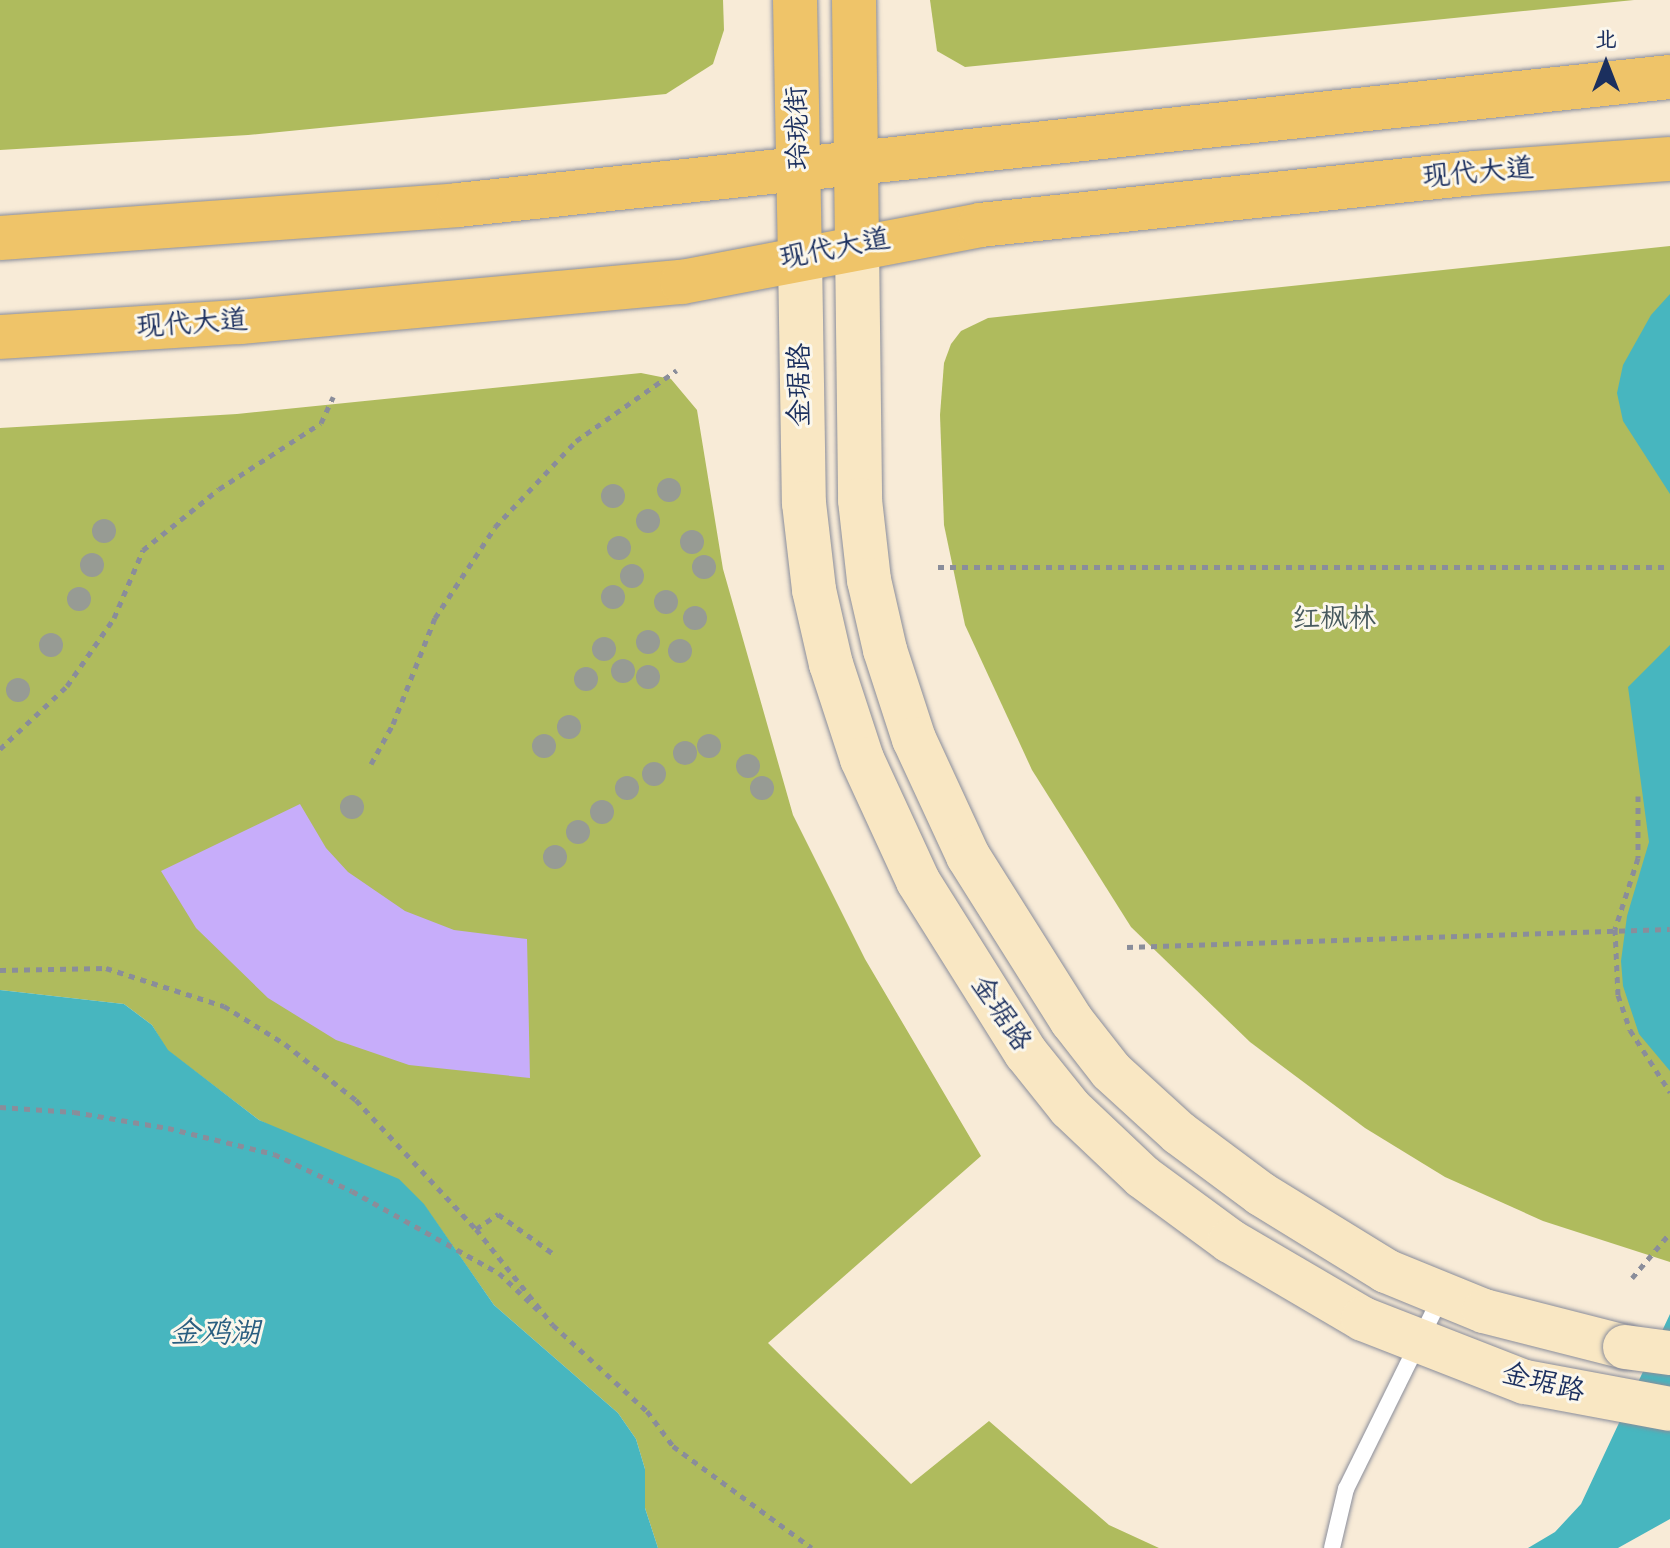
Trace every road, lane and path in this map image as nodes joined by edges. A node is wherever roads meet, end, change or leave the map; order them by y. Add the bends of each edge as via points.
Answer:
1 (795, 0) edge
2 (854, 0) edge
3 (1670, 77) edge
4 (1670, 159) edge
5 (857, 160) junction
6 (800, 168) junction
7 (0, 238) edge
8 (857, 245) junction
9 (800, 256) junction
10 (0, 337) edge
11 (677, 370) dead end
12 (333, 397) dead end
13 (938, 567) dead end
14 (1670, 567) edge
15 (0, 749) edge
16 (371, 764) dead end
17 (1638, 796) dead end
18 (1618, 929) junction
19 (1670, 929) edge
20 (1127, 947) dead end
21 (0, 970) edge
22 (1670, 1092) edge
23 (0, 1107) edge
24 (476, 1229) junction
25 (1670, 1233) edge
26 (555, 1255) dead end
27 (1632, 1278) dead end
28 (1442, 1294) junction
29 (553, 1325) junction
30 (1419, 1344) junction
31 (1670, 1353) edge
32 (1670, 1409) edge
33 (812, 1548) edge
34 (1332, 1548) edge

1 - 6 main road, 玲珑街
2 - 5 main road, 玲珑街
3 - 5 main road
4 - 8 main road, 现代大道 via 1441,176 980,225
5 - 6 main road
5 - 8 main road, 玲珑街
6 - 7 main road via 442,206
6 - 9 main road, 玲珑街
8 - 9 main road, 现代大道
8 - 28 main road, 金琚路 via 857,442 874,606 914,739 987,892 1072,1021 1147,1106 1300,1219 1386,1271
9 - 10 main road, 现代大道 via 682,282 240,322
9 - 30 main road, 金琚路 via 801,444 807,539 823,631 862,759 939,920 1026,1053 1098,1137 1230,1241 1363,1319
11 - 16 path via 576,441 495,527 435,618 393,724
12 - 15 path via 321,423 219,489 143,550 114,618 67,686
13 - 14 path
17 - 18 path via 1638,858
18 - 19 path
18 - 20 path
18 - 22 path via 1618,995
21 - 24 path via 106,968 224,1006 285,1044 356,1100
23 - 29 path via 74,1112 168,1128 274,1154 499,1273
24 - 26 path via 498,1214
24 - 29 path
25 - 27 path
28 - 30 lane
28 - 31 main road, 金琚路, bridge via 1541,1329
29 - 33 path via 647,1411 673,1446
30 - 32 main road, 金琚路 via 1525,1382
30 - 34 lane via 1346,1489

